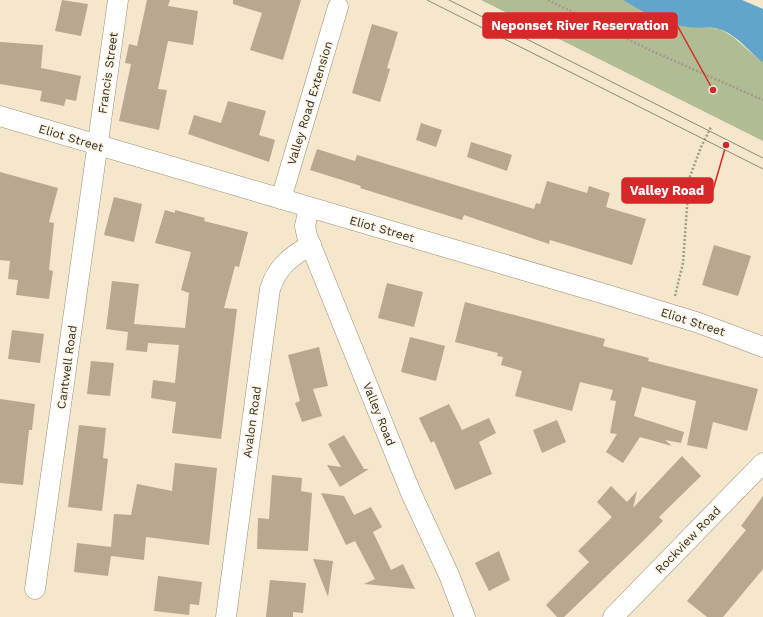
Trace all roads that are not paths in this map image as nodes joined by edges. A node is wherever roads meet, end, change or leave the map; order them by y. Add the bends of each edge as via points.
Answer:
1 (118, 0) edge
2 (338, 8) dead end
3 (0, 116) edge
4 (98, 146) junction
5 (281, 199) junction
6 (309, 208) junction
7 (311, 245) junction
8 (763, 346) edge
9 (763, 463) edge
10 (35, 589) dead end
11 (226, 617) edge
12 (465, 617) edge
13 (612, 617) edge

1 - 4 street, Francis Street
2 - 5 street, Valley Road Extension
3 - 4 street, Eliot Street
4 - 5 street, Eliot Street
4 - 10 street, Cantwell Road
5 - 6 street, Eliot Street
6 - 7 street, Valley Road via 305,226
6 - 8 street, Eliot Street via 670,314
7 - 11 street, Avalon Road via 285,262 278,270 270,289
7 - 12 street, Valley Road via 408,485
9 - 13 street, Rockview Road

